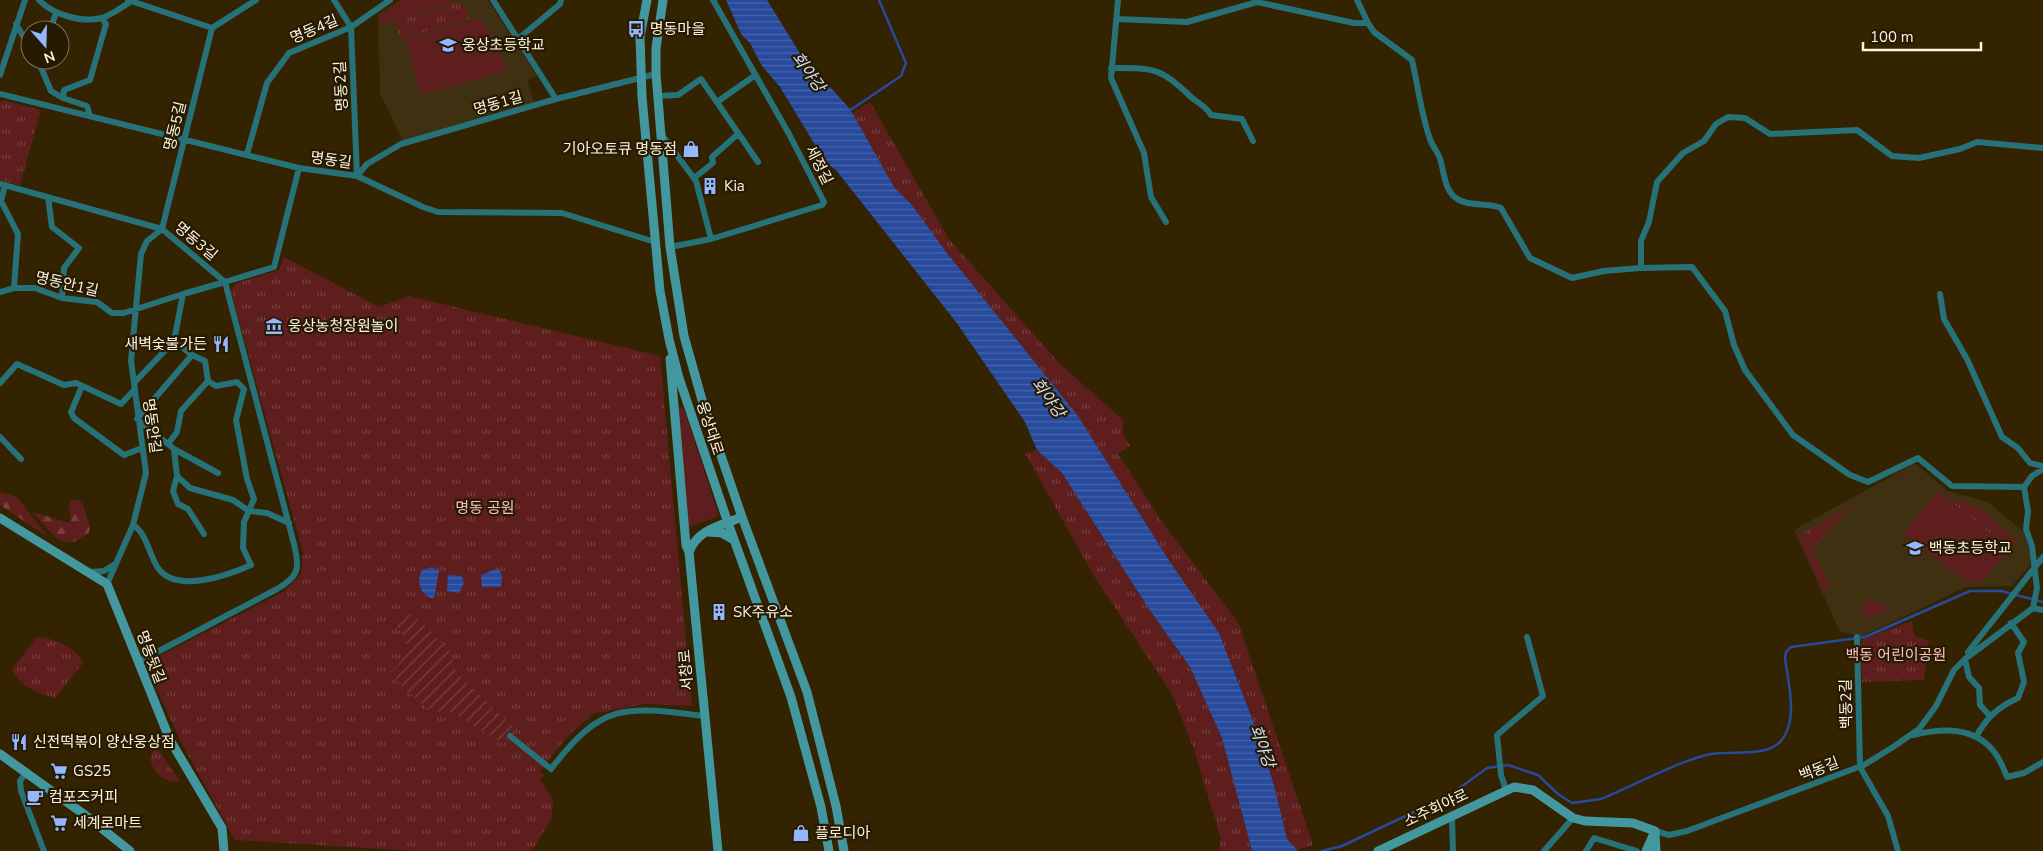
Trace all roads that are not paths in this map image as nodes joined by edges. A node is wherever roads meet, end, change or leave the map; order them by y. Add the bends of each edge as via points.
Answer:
1 (25, 0) edge
2 (39, 0) edge
3 (256, 0) edge
4 (334, 0) edge
5 (390, 0) edge
6 (493, 0) edge
7 (561, 0) edge
8 (647, 0) edge
9 (663, 0) edge
10 (713, 0) edge
11 (1118, 0) edge
12 (1357, 0) edge
13 (129, 1) edge
14 (56, 13) junction
15 (102, 18) junction
16 (1117, 19) junction
17 (54, 20) edge
18 (1368, 23) junction
19 (16, 24) junction
20 (351, 27) junction
21 (212, 28) junction
22 (20, 31) edge
23 (518, 39) junction
24 (1112, 68) junction
25 (42, 70) edge
26 (656, 74) junction
27 (0, 76) edge
28 (754, 76) junction
29 (641, 77) junction
30 (0, 94) edge
31 (658, 96) junction
32 (63, 98) junction
33 (556, 98) junction
34 (716, 102) junction
35 (90, 116) junction
36 (662, 134) junction
37 (738, 134) junction
38 (185, 139) junction
39 (1253, 141) dead end
40 (2043, 148) edge
41 (246, 154) junction
42 (758, 162) dead end
43 (299, 168) junction
44 (357, 176) junction
45 (694, 178) junction
46 (3, 185) edge
47 (48, 198) junction
48 (1166, 222) dead end
49 (162, 229) junction
50 (710, 239) junction
51 (654, 242) junction
52 (670, 247) junction
53 (1641, 268) junction
54 (225, 282) junction
55 (14, 288) junction
56 (0, 292) edge
57 (183, 294) junction
58 (1940, 294) dead end
59 (62, 298) junction
60 (136, 309) junction
61 (669, 339) junction
62 (174, 341) junction
63 (192, 355) junction
64 (208, 381) junction
65 (0, 383) edge
66 (82, 386) junction
67 (134, 386) junction
68 (253, 386) junction
69 (244, 389) junction
70 (137, 418) junction
71 (0, 437) edge
72 (171, 446) junction
73 (142, 448) junction
74 (21, 459) dead end
75 (2043, 468) edge
76 (218, 473) dead end
77 (176, 476) junction
78 (2024, 487) junction
79 (249, 511) junction
80 (742, 517) junction
81 (0, 518) edge
82 (289, 523) junction
83 (728, 523) junction
84 (132, 525) junction
85 (703, 533) junction
86 (204, 534) dead end
87 (734, 540) junction
88 (689, 552) junction
89 (2043, 557) edge
90 (116, 563) junction
91 (2036, 566) junction
92 (86, 570) junction
93 (107, 584) junction
94 (2040, 588) edge
95 (2033, 608) junction
96 (2043, 610) edge
97 (2011, 623) junction
98 (1527, 637) dead end
99 (1856, 637) dead end
100 (1965, 659) junction
101 (138, 662) junction
102 (1954, 670) junction
103 (703, 716) junction
104 (1990, 716) junction
105 (510, 736) dead end
106 (1908, 736) junction
107 (1976, 737) junction
108 (0, 754) edge
109 (2043, 762) edge
110 (1860, 767) junction
111 (25, 774) junction
112 (1506, 790) junction
113 (1452, 818) junction
114 (1573, 818) junction
115 (1655, 831) junction
116 (44, 851) edge
117 (130, 851) edge
118 (224, 851) edge
119 (718, 851) edge
120 (830, 851) edge
121 (844, 851) edge
122 (1378, 851) edge
123 (1453, 851) edge
124 (1544, 851) edge
125 (1586, 851) edge
126 (1637, 851) edge
127 (1646, 851) edge
128 (1656, 851) edge
129 (1898, 851) edge

1 - 19 street
2 - 14 street
3 - 21 street
4 - 20 street, 명동2길
5 - 20 street, 명동4길
6 - 23 street
7 - 23 street
8 - 29 main road, 웅상대로 via 640,37
9 - 26 main road, 웅상대로
10 - 28 street, 세정길
11 - 16 street
12 - 18 street
13 - 15 street
13 - 21 street
14 - 15 street
14 - 17 street
15 - 32 street via 106,24 90,80 64,90
16 - 18 street via 1187,22 1257,2 1354,23
16 - 24 street
18 - 53 street via 1374,32 1412,60 1430,140 1452,195 1469,204 1492,204 1501,208 1530,258 1572,278
19 - 22 street
19 - 27 street
20 - 41 street, 명동4길 via 289,53 267,83
20 - 44 street, 명동2길
21 - 38 street, 명동5길
23 - 33 street
24 - 39 street via 1148,68 1168,76 1206,106 1211,115 1242,118
24 - 48 street via 1110,78 1144,153 1151,197
25 - 32 street via 51,91
26 - 29 street, 명동1길
26 - 31 main road, 웅상대로
28 - 34 street
28 - 50 street, 세정길 via 824,202
29 - 33 street, 명동1길
29 - 51 main road, 웅상대로
30 - 35 street, 명동길
31 - 34 street via 678,95 701,79
31 - 36 main road, 웅상대로
32 - 35 street via 88,106
33 - 44 street, 명동1길 via 401,144 367,164
34 - 37 street
35 - 38 street, 명동길
36 - 45 street
36 - 52 main road, 웅상대로
37 - 42 street
37 - 45 street via 712,157 713,163
38 - 41 street, 명동길
38 - 49 street, 명동5길
40 - 53 street via 1977,142 1960,150 1919,158 1892,156 1857,130 1770,134 1745,118 1728,116 1716,124 1704,141 1683,153 1657,182 1649,222 1641,240
41 - 43 street, 명동길
43 - 44 street, 명동길
43 - 54 street via 274,267
44 - 51 street, 명동길 via 438,212 562,213
45 - 50 street via 701,194
46 - 47 street, 명동3길
46 - 55 street via 1,201 18,234
47 - 49 street, 명동3길
47 - 59 street via 52,227 79,248 64,268
49 - 54 street, 명동3길
49 - 60 street via 142,249
50 - 52 street, 세정길
51 - 61 main road, 웅상대로
52 - 80 main road, 웅상대로 via 684,336
53 - 78 street via 1692,267 1725,311 1745,370 1793,435 1850,475 1868,482 1918,458 1952,486
54 - 57 street
54 - 68 street
55 - 56 street, 명동안1길
55 - 59 street, 명동안1길 via 35,288
57 - 60 street, 명동안1길
57 - 62 street
58 - 75 street via 1944,319 1967,359 2002,437 2030,462
59 - 60 street, 명동안1길 via 97,302 112,313
60 - 67 street via 131,361
61 - 83 main road, 웅상대로
61 - 88 main road, 서창로
62 - 63 street
62 - 67 street, 명동안길
63 - 64 street via 205,361
63 - 70 street
64 - 69 street via 216,386 237,382
64 - 72 street via 180,411
65 - 66 street via 17,364 64,385
66 - 67 street via 121,404
66 - 73 street via 71,412 74,418 124,455
67 - 70 street, 명동안길
68 - 69 street
68 - 82 street
69 - 79 street via 236,420 254,499
70 - 72 street
70 - 73 street, 명동안길
71 - 74 street
72 - 76 street
72 - 77 street
73 - 84 street, 명동안길 via 146,473
75 - 78 street
77 - 79 street via 190,488 233,500
77 - 86 street via 173,492 178,504 188,509
78 - 91 street via 2028,511 2026,529
79 - 82 street via 267,513
79 - 84 street via 244,522 243,548 251,565 207,581 166,575 159,569 139,529
80 - 83 main road
80 - 121 main road, 웅상대로 via 806,692 836,806
81 - 92 main road
82 - 101 street via 298,558 294,577
83 - 85 main road
83 - 87 main road, 웅상대로
84 - 90 street, 명동안길
85 - 87 main road via 722,533
85 - 88 main road via 694,539
87 - 120 main road, 웅상대로 via 791,697 822,807
88 - 103 main road, 서창로
89 - 91 street, 백동길
90 - 92 street via 104,571
90 - 93 street, 명동안길
91 - 94 street
91 - 102 street, 백동길
92 - 93 main road
93 - 101 main road, 명동뒷길
94 - 95 street
95 - 96 street
95 - 97 street, 백동길
97 - 100 street, 백동길
97 - 104 street via 2024,642 2018,653 2024,682 2018,698
98 - 112 street via 1543,696 1497,735 1501,775
99 - 110 street, 백동2길
100 - 102 street, 백동길
100 - 104 street via 1969,678 1978,688 1980,705
101 - 118 main road, 명동뒷길 via 170,740 222,828
102 - 106 street, 백동길 via 1936,706 1919,729
103 - 105 street via 647,709 612,715 576,738 552,769
103 - 119 main road, 서창로
104 - 107 street via 1984,720
106 - 107 street via 1947,729
106 - 110 street, 백동길
107 - 109 street via 1996,753 2007,777 2024,773
108 - 111 main road
110 - 115 street, 백동길 via 1687,831 1669,835
110 - 129 street, 백동2길 via 1888,816
111 - 116 street via 20,781 21,791
111 - 117 main road
112 - 113 main road, 소주회야로
112 - 114 main road, 소주회야로 via 1529,788
113 - 122 main road, 소주회야로
113 - 123 street
114 - 115 main road, 소주회야로 via 1633,823
114 - 124 street
115 - 127 main road
115 - 128 main road
125 - 126 street via 1594,838

